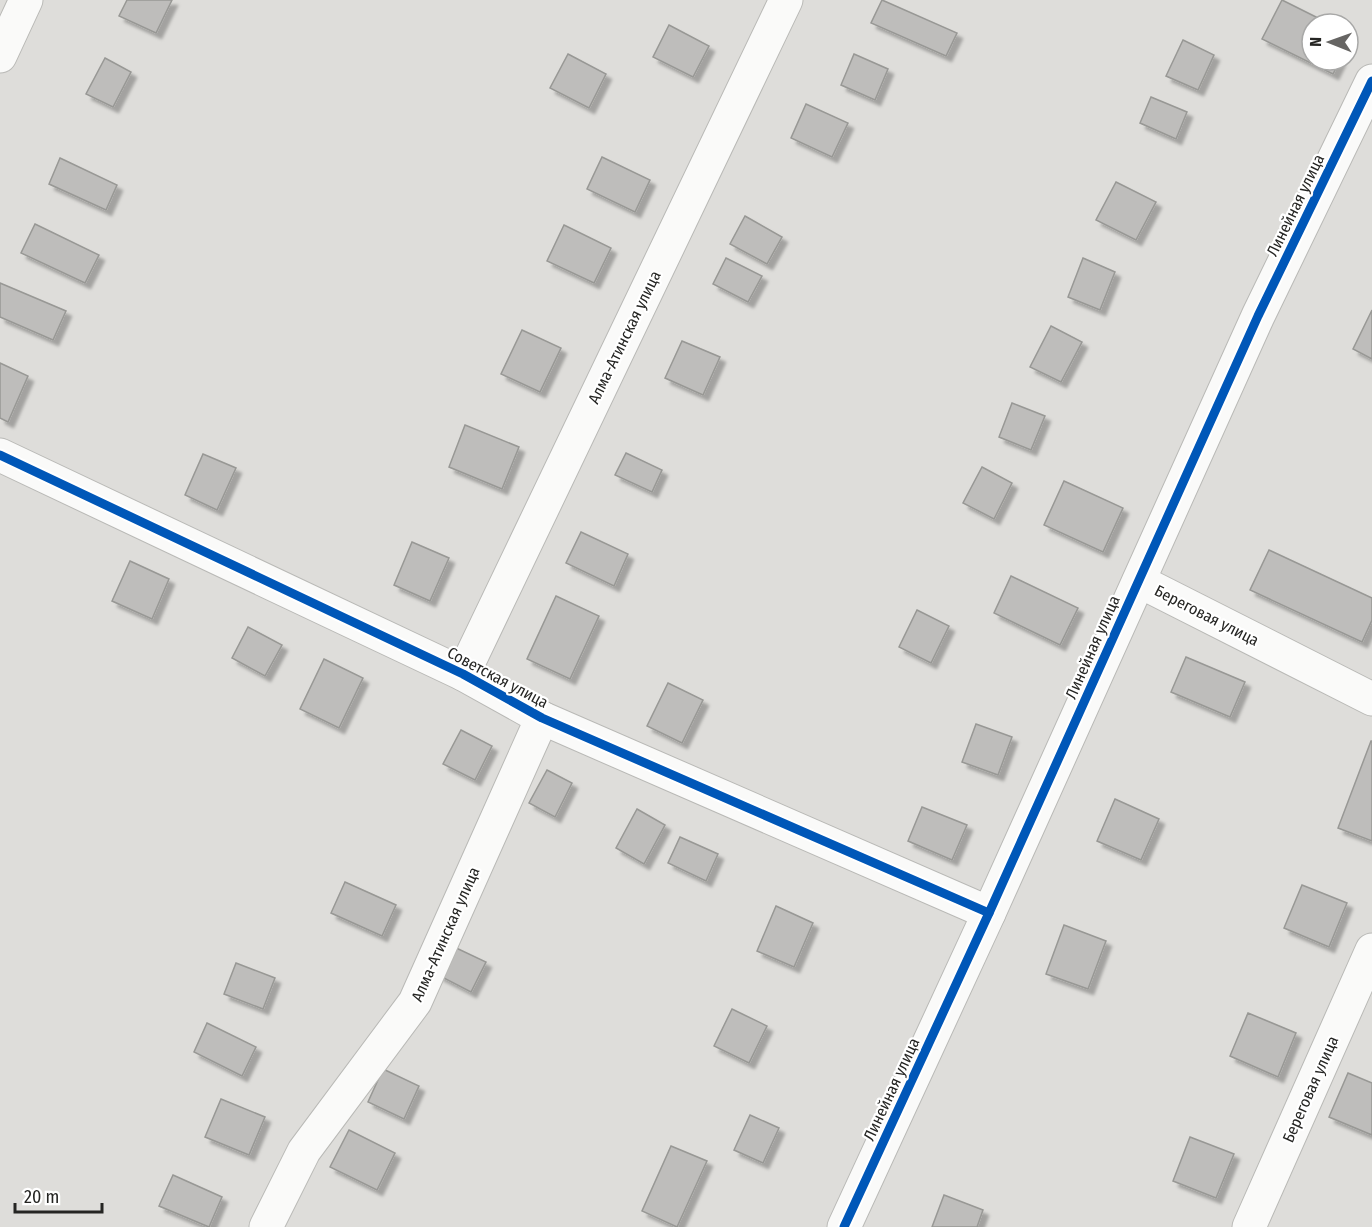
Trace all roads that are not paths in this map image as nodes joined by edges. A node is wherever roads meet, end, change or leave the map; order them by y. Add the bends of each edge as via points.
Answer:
1 (26, 0) edge
2 (786, 0) edge
3 (0, 56) edge
4 (1372, 81) edge
5 (0, 455) edge
6 (1139, 580) junction
7 (463, 674) junction
8 (1372, 699) edge
9 (542, 718) junction
10 (989, 913) junction
11 (1372, 950) edge
12 (266, 1227) edge
13 (844, 1227) edge
14 (1248, 1227) edge

1 - 3 street
2 - 7 street, Алма-Атинская улица
4 - 6 street, Линейная улица via 1258,316
5 - 7 street, Советская улица
6 - 8 street, Береговая улица
6 - 10 street, Линейная улица
7 - 9 street, Советская улица
9 - 10 street, Советская улица
9 - 12 street, Алма-Атинская улица via 416,1002 304,1151
10 - 13 street, Линейная улица
11 - 14 street, Береговая улица

